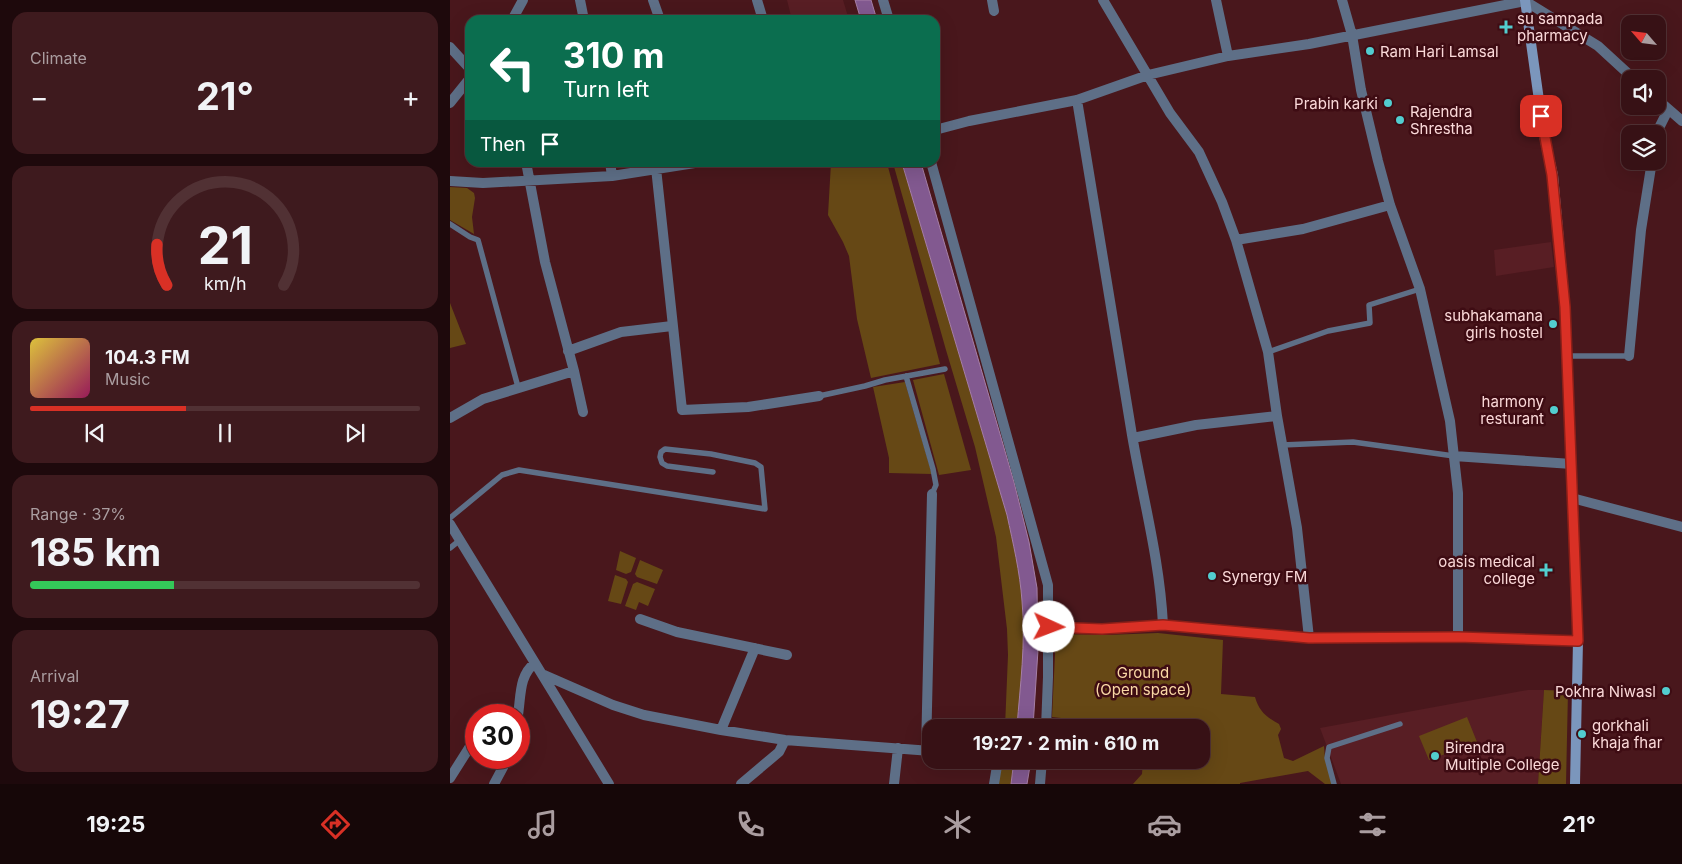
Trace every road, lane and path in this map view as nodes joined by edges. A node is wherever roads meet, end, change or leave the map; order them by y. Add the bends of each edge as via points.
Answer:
1 (523, 0) edge
2 (580, 0) edge
3 (654, 0) edge
4 (757, 0) edge
5 (883, 0) edge
6 (992, 0) edge
7 (1103, 0) edge
8 (1216, 0) edge
9 (1342, 0) edge
10 (1525, 1) edge
11 (994, 11) dead end
12 (515, 15) edge
13 (583, 15) edge
14 (658, 15) edge
15 (762, 15) edge
16 (888, 15) edge
17 (1352, 35) junction
18 (450, 48) edge
19 (1228, 56) junction
20 (465, 64) edge
21 (1624, 70) edge
22 (1148, 75) junction
23 (465, 86) edge
24 (1077, 100) junction
25 (450, 103) edge
26 (1668, 110) joint
27 (1682, 121) edge
28 (1660, 125) edge
29 (940, 129) edge
30 (527, 167) edge
31 (611, 167) edge
32 (664, 167) edge
33 (932, 167) edge
34 (656, 168) junction
35 (1652, 170) edge
36 (612, 176) junction
37 (450, 181) edge
38 (530, 181) junction
39 (1390, 205) junction
40 (450, 224) edge
41 (1236, 240) junction
42 (1420, 289) junction
43 (672, 326) junction
44 (568, 350) junction
45 (1268, 352) junction
46 (1566, 356) junction
47 (1629, 356) joint
48 (945, 369) dead end
49 (574, 371) junction
50 (906, 376) junction
51 (518, 387) junction
52 (819, 396) joint
53 (583, 412) dead end
54 (1277, 416) junction
55 (450, 418) edge
56 (1133, 438) junction
57 (1282, 445) junction
58 (1454, 456) junction
59 (1572, 464) junction
60 (713, 472) dead end
61 (932, 494) joint
62 (1572, 498) junction
63 (450, 518) edge
64 (450, 524) edge
65 (1682, 527) edge
66 (460, 540) junction
67 (450, 548) edge
68 (640, 619) dead end
69 (1163, 625) junction
70 (1049, 627) junction
71 (1458, 637) junction
72 (1309, 638) junction
73 (1578, 641) junction
74 (755, 648) junction
75 (788, 655) dead end
76 (535, 663) junction
77 (542, 674) junction
78 (519, 704) edge
79 (929, 719) edge
80 (1046, 719) edge
81 (1400, 724) dead end
82 (721, 730) junction
83 (784, 740) junction
84 (898, 748) junction
85 (922, 750) edge
86 (465, 754) edge
87 (502, 769) edge
88 (996, 769) edge
89 (1041, 769) edge
90 (450, 778) edge
91 (494, 784) edge
92 (609, 784) edge
93 (741, 784) edge
94 (894, 784) edge
95 (994, 784) edge
96 (1040, 784) edge
97 (1334, 784) edge
98 (1575, 784) edge

1 - 12 street
2 - 13 street
3 - 14 street
4 - 15 street
5 - 16 street
6 - 11 street
7 - 22 street
8 - 19 street
9 - 17 street
10 - 17 street
10 - 21 street via 1598,46
10 - 46 street via 1554,184
17 - 19 street
17 - 39 street via 1361,90
18 - 20 street
19 - 22 street
22 - 24 street
22 - 41 street via 1170,113 1199,152
23 - 25 street
24 - 29 street
24 - 56 street
26 - 27 street
26 - 28 street
30 - 38 street
31 - 36 street
32 - 34 street
33 - 70 street via 1048,586
34 - 36 street
34 - 43 street
35 - 47 street via 1640,230
36 - 38 street
37 - 38 street
38 - 44 street via 545,262
39 - 41 street via 1304,228
39 - 42 street
40 - 51 lane via 478,240
41 - 45 street
42 - 45 lane via 1369,306 1370,323 1328,331
42 - 58 street via 1450,421
43 - 44 street via 621,332
43 - 52 street via 682,410 748,407
44 - 49 street
45 - 54 street
46 - 47 lane
46 - 59 street
48 - 50 lane
49 - 51 street
49 - 53 street
50 - 52 lane
50 - 61 lane via 934,469 936,485
51 - 55 street via 483,399
54 - 56 street via 1196,425
54 - 57 street
56 - 69 street via 1151,523
57 - 58 lane via 1353,442
57 - 72 street via 1297,528
58 - 59 street
58 - 71 street via 1458,493
59 - 62 street
60 - 63 lane via 667,466 662,463 661,452 665,449 702,453 755,463 761,467 765,509 519,470 502,475
61 - 79 street
62 - 65 street
62 - 73 street
64 - 66 street
66 - 67 lane
66 - 76 street
68 - 74 street via 676,632
69 - 70 street via 1102,629
69 - 72 street
70 - 80 street
71 - 72 street
71 - 73 street
73 - 98 street
74 - 75 street
74 - 82 street
76 - 77 street
76 - 78 street via 523,676
77 - 82 street via 644,715
77 - 92 street
81 - 97 lane via 1330,747 1327,758
82 - 83 street
83 - 84 street
83 - 93 street via 779,752
84 - 85 street
84 - 94 street
86 - 90 street
87 - 91 street
88 - 95 street
89 - 96 street

